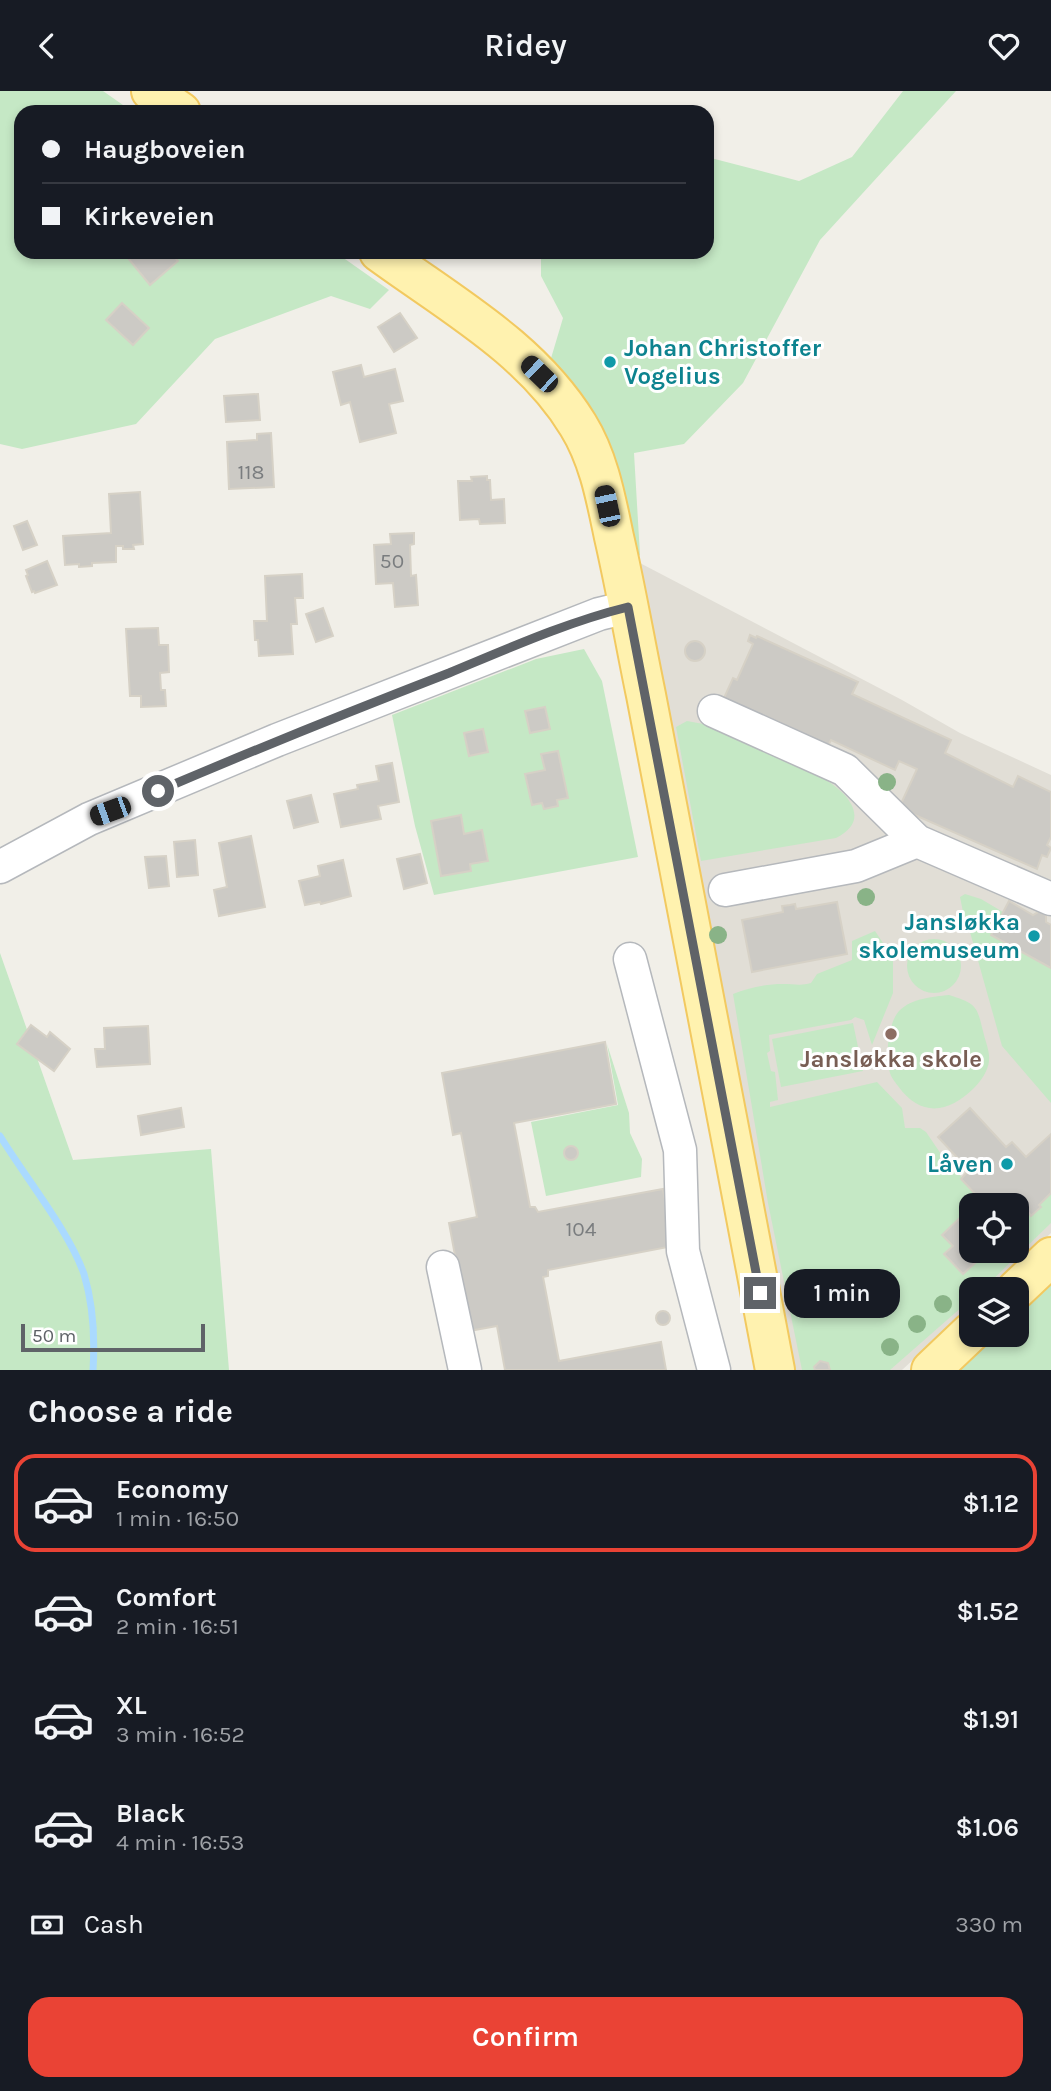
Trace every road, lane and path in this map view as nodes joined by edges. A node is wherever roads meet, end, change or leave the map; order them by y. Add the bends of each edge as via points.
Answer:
1 (151, 91) edge
2 (171, 105) edge
3 (389, 259) edge
4 (628, 607) junction
5 (714, 711) dead end
6 (917, 841) junction
7 (0, 867) edge
8 (725, 890) dead end
9 (1051, 899) edge
10 (630, 960) dead end
11 (1051, 1257) edge
12 (443, 1267) dead end
13 (1029, 1278) edge
14 (959, 1343) edge
15 (465, 1370) edge
16 (714, 1370) edge
17 (775, 1370) edge
18 (931, 1370) edge

1 - 2 main road
3 - 4 main road via 520,355 579,426 599,472
4 - 7 street via 599,614 278,740 89,819
4 - 17 main road
5 - 6 street via 845,771
6 - 8 street via 856,866
6 - 9 street
10 - 16 street via 680,1150 683,1251
11 - 13 main road
12 - 15 street
14 - 18 main road

